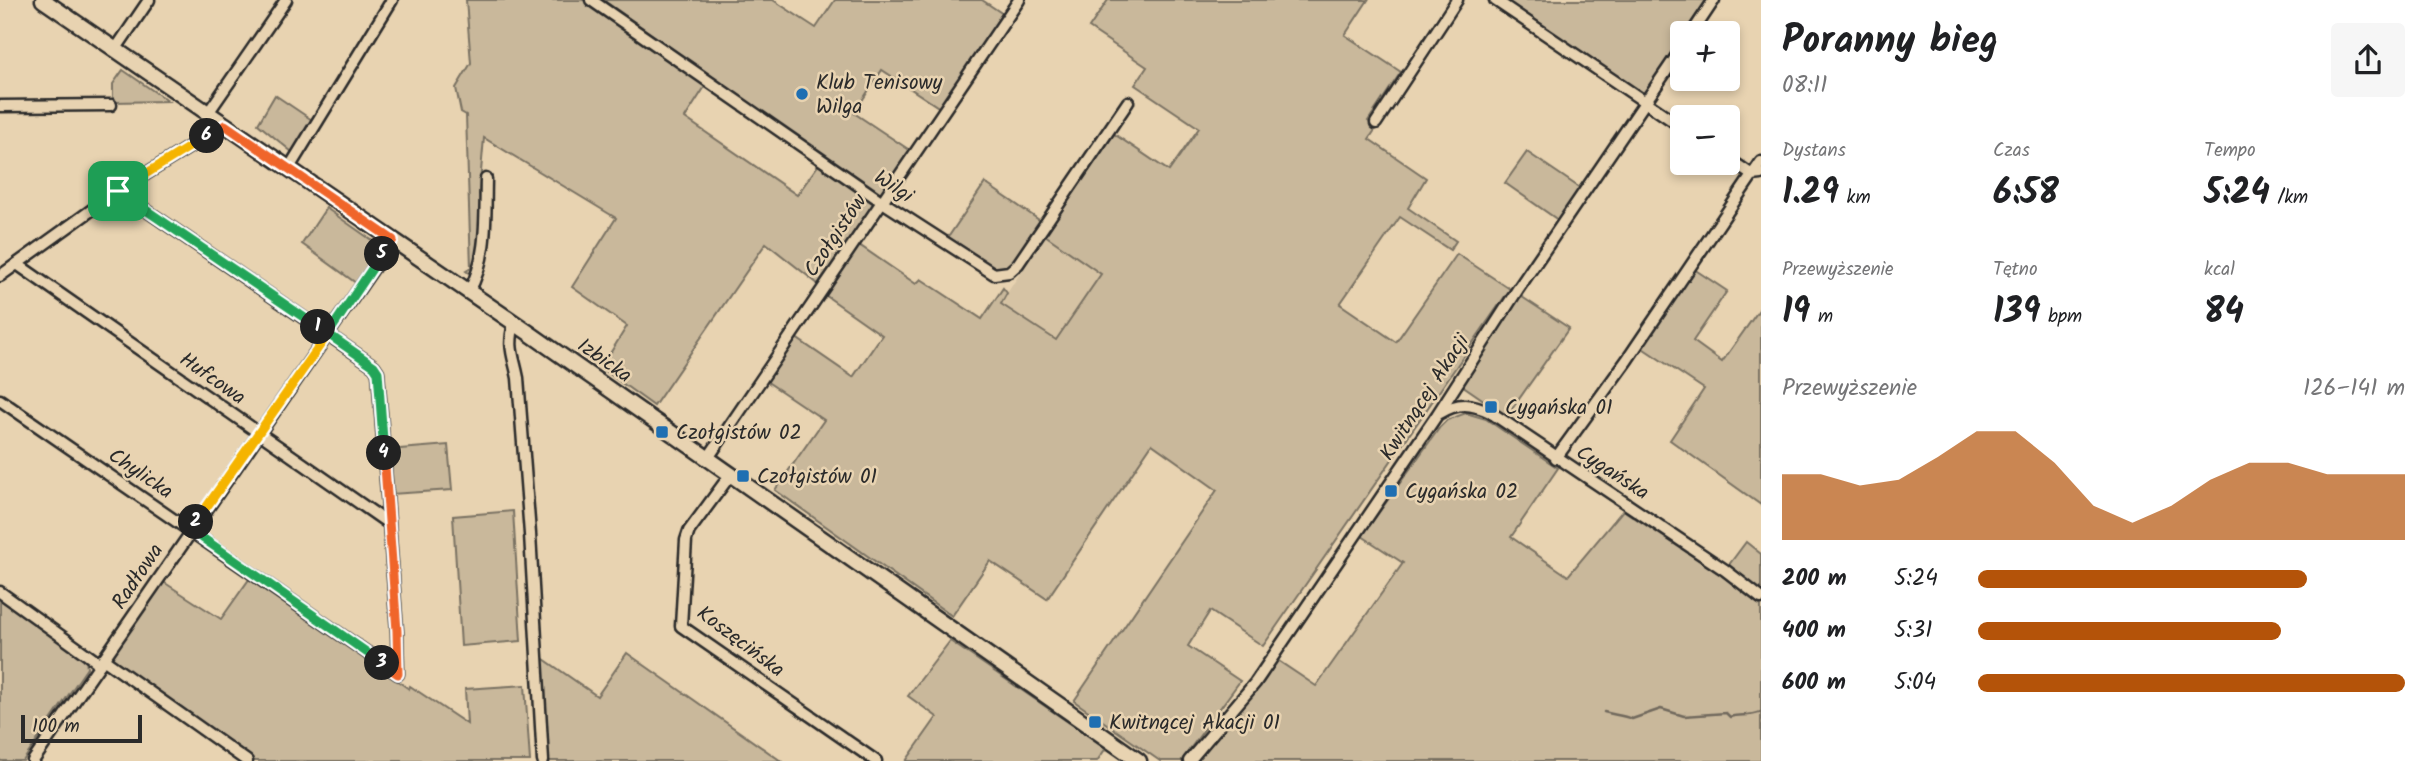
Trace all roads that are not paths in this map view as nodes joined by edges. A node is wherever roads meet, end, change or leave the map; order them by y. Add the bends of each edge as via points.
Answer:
1 (43, 0) edge
2 (149, 0) edge
3 (286, 0) edge
4 (392, 0) edge
5 (591, 0) edge
6 (1019, 0) edge
7 (1457, 0) edge
8 (1495, 0) edge
9 (1714, 0) edge
10 (1700, 21) edge
11 (114, 50) junction
12 (1670, 66) edge
13 (1128, 102) dead end
14 (1645, 102) junction
15 (111, 105) dead end
16 (0, 106) edge
17 (208, 113) junction
18 (1670, 119) edge
19 (1376, 123) dead end
20 (225, 125) junction
21 (1761, 162) edge
22 (1740, 165) edge
23 (289, 168) junction
24 (1757, 174) edge
25 (486, 179) dead end
26 (118, 191) junction
27 (881, 201) junction
28 (393, 240) junction
29 (17, 264) junction
30 (0, 276) edge
31 (469, 291) junction
32 (514, 323) junction
33 (328, 334) junction
34 (0, 400) edge
35 (1437, 415) junction
36 (258, 433) junction
37 (708, 458) junction
38 (1556, 458) junction
39 (731, 474) junction
40 (388, 523) junction
41 (191, 530) junction
42 (0, 592) edge
43 (1761, 598) edge
44 (102, 662) junction
45 (33, 761) edge
46 (247, 761) edge
47 (543, 761) edge
48 (876, 761) edge
49 (1139, 761) edge
50 (1189, 761) edge

1 - 11 street, Izbicka
2 - 11 street
3 - 17 street
4 - 23 street
5 - 27 street, Wilgi
6 - 27 street, Czołgistów
7 - 19 street
8 - 14 street
9 - 10 street
11 - 17 street, Izbicka
12 - 14 street, Kwitnącej Akacji
13 - 27 street, Wilgi via 1009,272 989,273
14 - 18 street
14 - 35 street, Kwitnącej Akacji
15 - 16 street
17 - 20 street, Izbicka
20 - 23 street, Izbicka
20 - 26 street
21 - 24 street
22 - 24 street
23 - 28 street, Izbicka
24 - 38 street
25 - 31 street via 481,258
26 - 29 street
26 - 33 street
27 - 37 street, Czołgistów
28 - 31 street, Izbicka
28 - 33 street, Radłowa
29 - 30 street
29 - 36 street, Hufcowa
31 - 32 street, Izbicka
32 - 37 street, Izbicka
32 - 47 street via 510,350 518,378
33 - 36 street, Radłowa
33 - 40 street via 378,372
34 - 41 street, Chylicka
35 - 38 street, Cygańska via 1450,407 1476,405
35 - 50 street, Kwitnącej Akacji via 1255,683
36 - 40 street, Hufcowa
36 - 41 street, Radłowa
37 - 39 street, Izbicka
38 - 43 street, Cygańska
39 - 48 street, Koszęcińska via 686,540 681,626
39 - 49 street, Izbicka
40 - 41 street, Chylicka via 398,674
41 - 44 street, Radłowa
42 - 44 street
44 - 45 street, Radłowa
44 - 46 street

